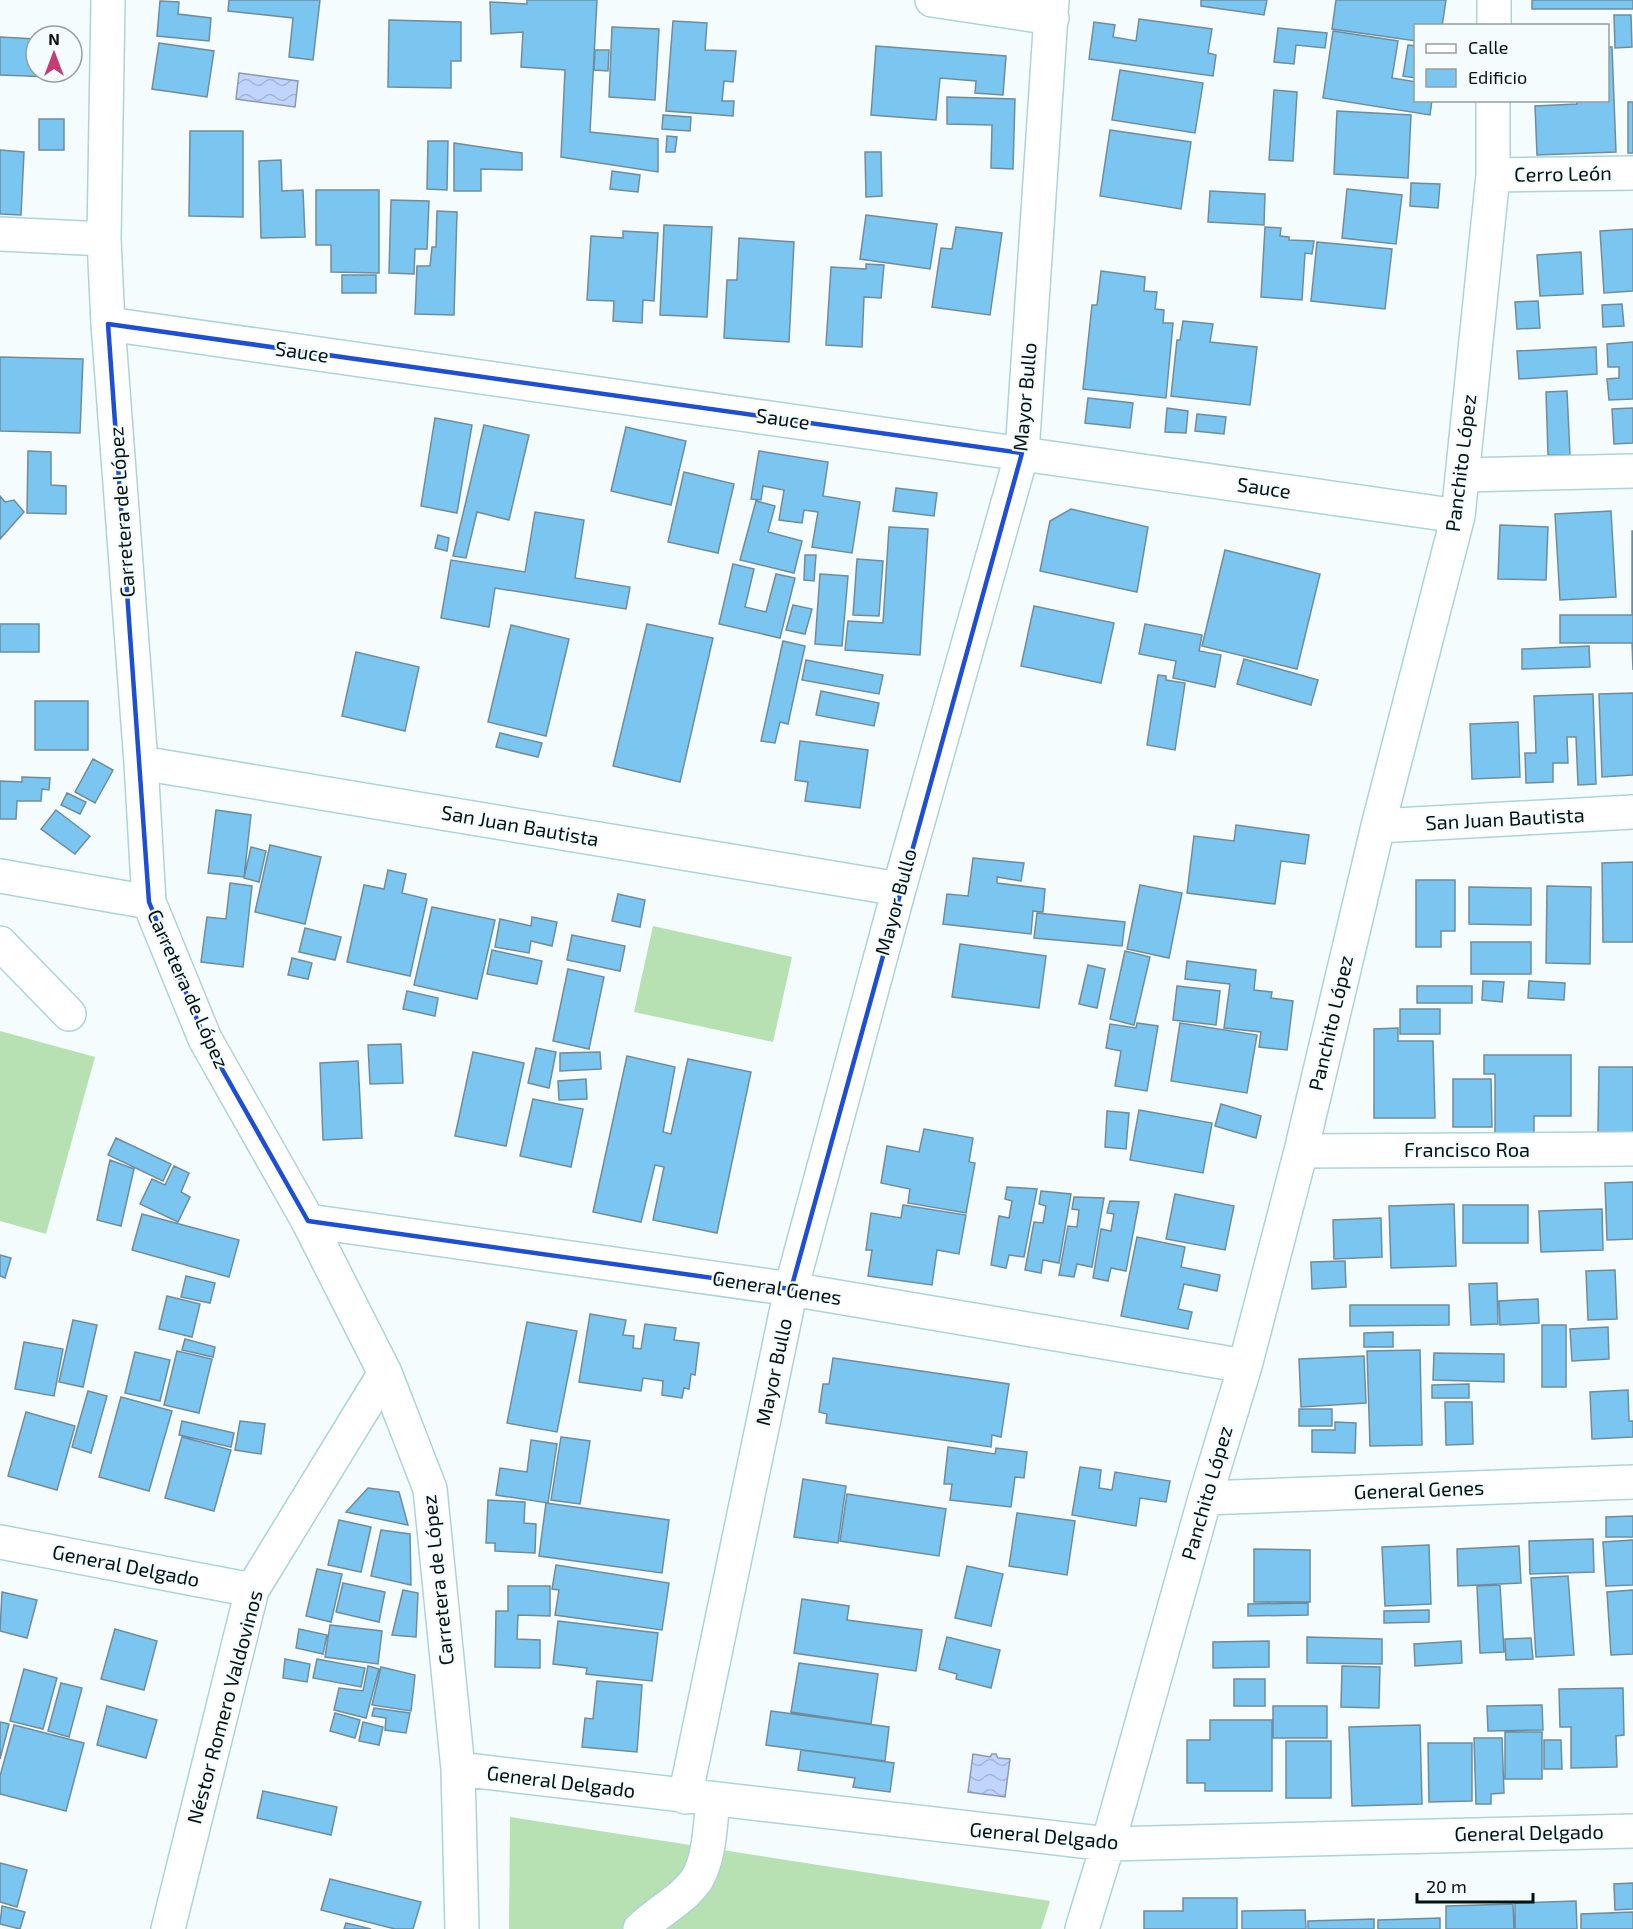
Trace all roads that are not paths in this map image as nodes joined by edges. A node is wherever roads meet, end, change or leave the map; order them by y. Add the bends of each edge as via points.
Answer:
1 (108, 0) edge
2 (932, 0) edge
3 (1494, 0) edge
4 (1052, 9) edge
5 (1494, 24) edge
6 (1493, 102) edge
7 (1633, 173) edge
8 (1493, 175) junction
9 (0, 234) edge
10 (104, 239) junction
11 (108, 324) junction
12 (1022, 453) junction
13 (1633, 471) edge
14 (1462, 475) junction
15 (1458, 516) junction
16 (141, 763) junction
17 (1633, 812) edge
18 (1378, 826) junction
19 (0, 876) edge
20 (899, 890) junction
21 (149, 902) junction
22 (0, 943) edge
23 (69, 1014) dead end
24 (1633, 1149) edge
25 (1301, 1151) junction
26 (308, 1221) junction
27 (791, 1289) junction
28 (1245, 1366) junction
29 (385, 1373) junction
30 (1633, 1482) edge
31 (1205, 1498) junction
32 (0, 1542) edge
33 (252, 1590) junction
34 (458, 1770) junction
35 (699, 1798) junction
36 (1633, 1831) edge
37 (1108, 1844) junction
38 (168, 1929) edge
39 (462, 1929) edge
40 (640, 1929) edge
41 (1082, 1929) edge

1 - 10 street, Carretera de López
2 - 4 street
3 - 5 street
4 - 12 street, Mayor Bullo
6 - 8 street, Panchito López
7 - 8 street, Cerro León
8 - 14 street, Panchito López
9 - 10 street
10 - 11 street, Carretera de López
11 - 12 street, Sauce
11 - 16 street, Carretera de López
12 - 15 street, Sauce
12 - 20 street, Mayor Bullo
13 - 14 street
14 - 15 street, Panchito López
15 - 18 street, Panchito López
16 - 20 street, San Juan Bautista
16 - 21 street, Carretera de López
17 - 18 street, San Juan Bautista
18 - 25 street, Panchito López
19 - 21 street
20 - 27 street, Mayor Bullo
21 - 26 street, Carretera de López via 205,1039
22 - 23 street
24 - 25 street, Francisco Roa
25 - 28 street, Panchito López
26 - 27 street, General Genes
26 - 29 street, Carretera de López
27 - 28 street, General Genes
27 - 35 street, Mayor Bullo
28 - 31 street, Panchito López
29 - 33 street, Néstor Romero Valdovinos
29 - 34 street, Carretera de López via 430,1489
30 - 31 street, General Genes
31 - 37 street, Panchito López
32 - 33 street, General Delgado
33 - 38 street, Néstor Romero Valdovinos
34 - 35 street, General Delgado
34 - 39 street, Carretera de López
35 - 37 street, General Delgado
35 - 40 street, Mayor Bullo via 705,1857 697,1879
36 - 37 street, General Delgado
37 - 41 street, Panchito López

